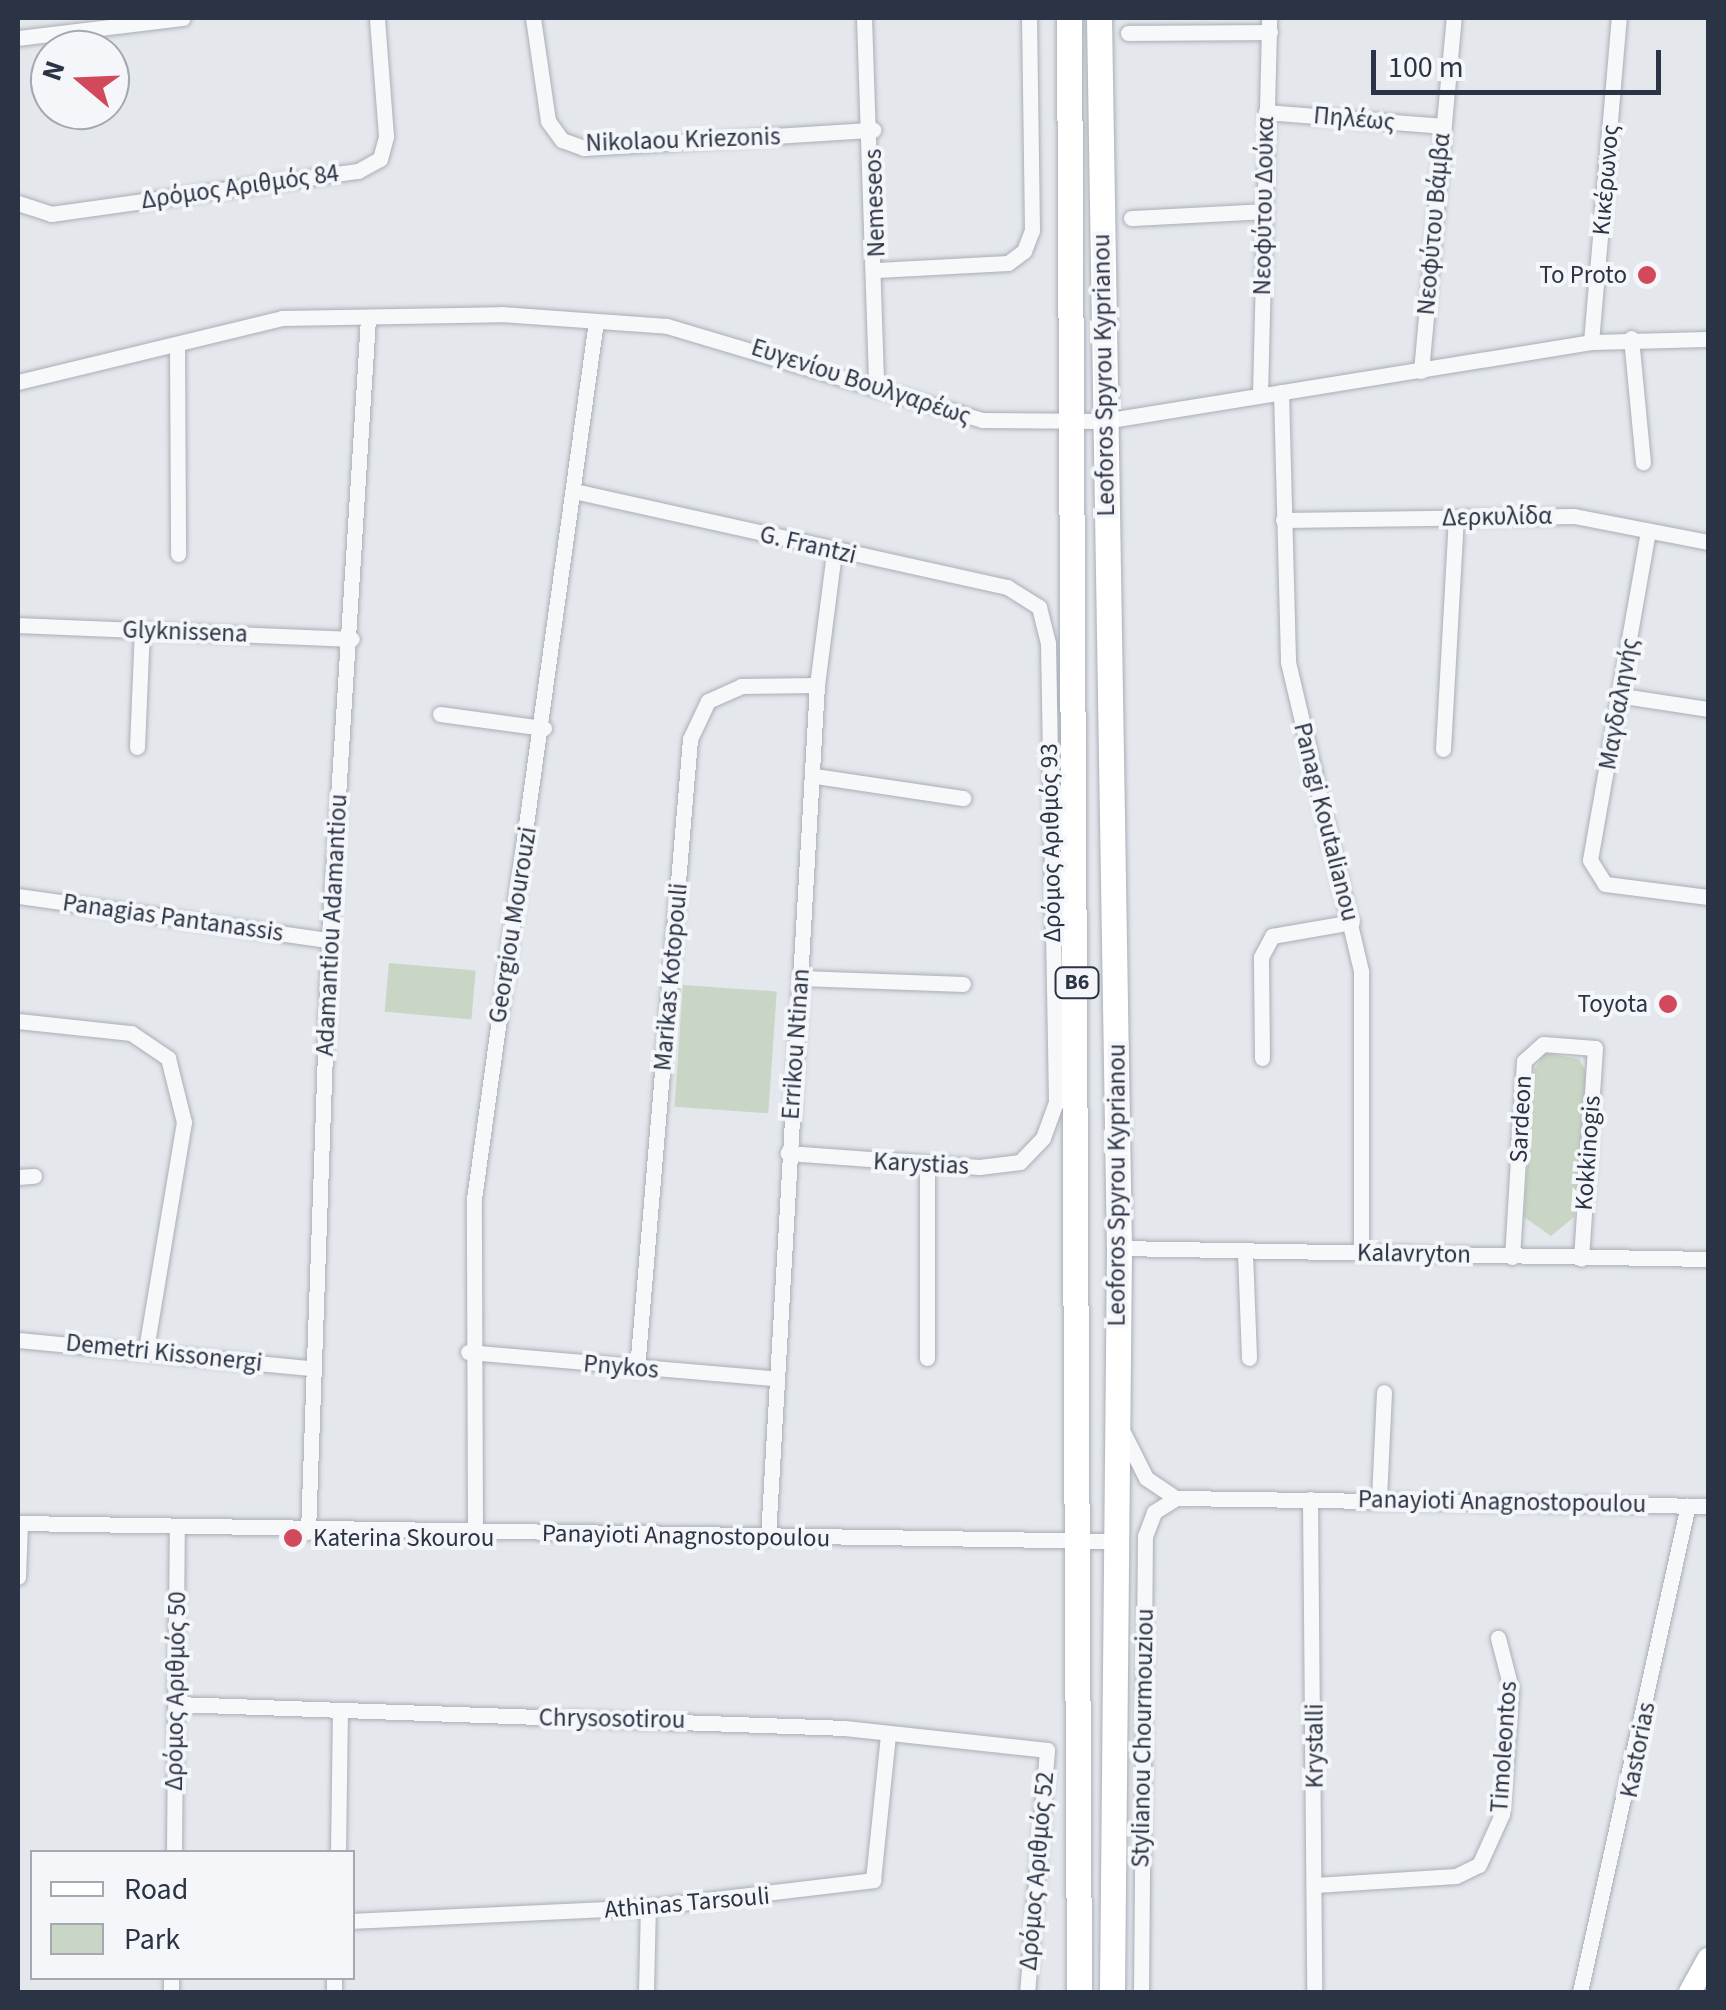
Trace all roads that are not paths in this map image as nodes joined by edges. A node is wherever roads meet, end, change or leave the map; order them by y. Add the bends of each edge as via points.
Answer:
1 (183, 18) edge
2 (377, 18) edge
3 (533, 18) edge
4 (864, 18) edge
5 (1029, 18) edge
6 (1069, 18) edge
7 (1099, 18) edge
8 (1454, 18) edge
9 (1619, 18) edge
10 (1270, 25) edge
11 (1128, 33) dead end
12 (18, 38) edge
13 (1266, 112) junction
14 (1443, 126) junction
15 (873, 130) junction
16 (18, 202) edge
17 (1264, 211) junction
18 (1131, 218) dead end
19 (877, 270) junction
20 (368, 319) junction
21 (596, 321) junction
22 (1632, 338) junction
23 (1708, 339) edge
24 (1591, 342) junction
25 (176, 344) junction
26 (1421, 372) junction
27 (18, 382) edge
28 (876, 388) junction
29 (1281, 392) junction
30 (1260, 395) junction
31 (1076, 421) junction
32 (1104, 422) junction
33 (1643, 462) dead end
34 (574, 491) junction
35 (1456, 518) junction
36 (1283, 520) junction
37 (1648, 532) junction
38 (1708, 542) edge
39 (834, 552) junction
40 (178, 554) dead end
41 (1039, 607) joint
42 (18, 624) edge
43 (142, 630) junction
44 (352, 639) junction
45 (818, 685) junction
46 (1622, 696) junction
47 (1708, 709) edge
48 (440, 714) dead end
49 (544, 728) junction
50 (137, 747) dead end
51 (1443, 749) dead end
52 (814, 776) junction
53 (963, 798) dead end
54 (18, 896) edge
55 (1708, 896) edge
56 (1352, 922) junction
57 (329, 940) junction
58 (801, 978) junction
59 (963, 984) dead end
60 (18, 1021) edge
61 (1595, 1048) joint
62 (1262, 1058) dead end
63 (1044, 1138) joint
64 (788, 1153) junction
65 (927, 1169) junction
66 (1119, 1248) junction
67 (1361, 1252) junction
68 (1245, 1254) junction
69 (1512, 1256) junction
70 (1580, 1259) junction
71 (1708, 1259) edge
72 (18, 1340) edge
73 (146, 1350) junction
74 (468, 1352) junction
75 (926, 1358) dead end
76 (1249, 1358) dead end
77 (311, 1368) junction
78 (636, 1369) junction
79 (774, 1378) junction
80 (1384, 1392) dead end
81 (1116, 1406) junction
82 (1176, 1498) junction
83 (1379, 1498) junction
84 (1310, 1499) junction
85 (1688, 1506) junction
86 (1708, 1506) edge
87 (18, 1523) edge
88 (177, 1530) junction
89 (308, 1532) junction
90 (475, 1532) junction
91 (768, 1537) junction
92 (1114, 1541) junction
93 (1078, 1544) junction
94 (18, 1577) edge
95 (1498, 1638) dead end
96 (176, 1704) junction
97 (340, 1714) junction
98 (888, 1735) junction
99 (1046, 1750) joint
100 (174, 1850) edge
101 (338, 1850) edge
102 (1314, 1885) junction
103 (648, 1907) junction
104 (355, 1921) edge
105 (1708, 1959) edge
106 (646, 1992) edge
107 (1027, 1992) edge
108 (1080, 1992) edge
109 (1112, 1992) edge
110 (1141, 1992) edge
111 (1314, 1992) edge
112 (1580, 1992) edge
113 (1690, 1992) edge

1 - 12 street
2 - 16 street, Δρόμος Αριθμός 84 via 386,136 369,165 51,214
3 - 15 street, Nikolaou Kriezonis via 548,121 562,140 584,148
4 - 15 street, Nemeseos
5 - 19 street via 1032,230 1024,251 1008,263
6 - 31 main road, Leoforos Spyrou Kyprianou / B6
7 - 32 main road, Leoforos Spyrou Kyprianou / B6
8 - 14 street, Νεοφύτου Βάμβα
9 - 24 street, Κικέρωνος
10 - 11 street
10 - 13 street, Νεοφύτου Δούκα
13 - 14 street, Πηλέως
13 - 17 street, Νεοφύτου Δούκα
14 - 26 street, Νεοφύτου Βάμβα
15 - 19 street, Nemeseos
17 - 18 street
17 - 30 street, Νεοφύτου Δούκα
19 - 28 street, Nemeseos
20 - 21 street, Ευγενίου Βουλγαρέως
20 - 25 street, Ευγενίου Βουλγαρέως via 282,318
20 - 44 street, Adamantiou Adamantiou
21 - 28 street, Ευγενίου Βουλγαρέως via 667,326 778,352
21 - 34 street, Georgiou Mourouzi
22 - 23 street, Ευγενίου Βουλγαρέως
22 - 24 street, Ευγενίου Βουλγαρέως
22 - 33 street
24 - 26 street, Ευγενίου Βουλγαρέως
25 - 27 street, Ευγενίου Βουλγαρέως
25 - 40 street
26 - 29 street, Ευγενίου Βουλγαρέως
28 - 31 street, Ευγενίου Βουλγαρέως via 982,420
29 - 30 street, Ευγενίου Βουλγαρέως
29 - 36 street, Panagi Koutalianou
30 - 32 street, Ευγενίου Βουλγαρέως
31 - 32 street, Ευγενίου Βουλγαρέως
31 - 93 main road, Leoforos Spyrou Kyprianou / B6
32 - 66 main road, Leoforos Spyrou Kyprianou / B6
34 - 39 street, G. Frantzi
34 - 49 street, Georgiou Mourouzi
35 - 36 street, Δερκυλίδα
35 - 37 street, Δερκυλίδα via 1574,516
35 - 51 street
36 - 56 street, Panagi Koutalianou via 1288,662
37 - 38 street, Δερκυλίδα
37 - 46 street, Μαγδαληνής
39 - 41 street, G. Frantzi via 1007,588
39 - 45 street, Errikou Ntinan
41 - 63 street, Δρόμος Αριθμός 93 via 1048,643 1056,1102
42 - 43 street, Glyknissena
43 - 44 street, Glyknissena
43 - 50 street
44 - 57 street, Adamantiou Adamantiou
45 - 52 street, Errikou Ntinan
45 - 78 street, Marikas Kotopouli via 741,686 708,702 690,739
46 - 47 street
46 - 55 street, Μαγδαληνής via 1594,875
48 - 49 street
49 - 74 street, Georgiou Mourouzi via 483,1115
52 - 53 street
52 - 58 street, Errikou Ntinan
54 - 57 street, Panagias Pantanassis
56 - 62 street via 1272,936 1261,957
56 - 67 street, Panagi Koutalianou via 1367,1050
57 - 77 street, Adamantiou Adamantiou
58 - 59 street
58 - 64 street, Errikou Ntinan
60 - 73 street via 131,1033 168,1058 184,1122
61 - 69 street, Sardeon via 1542,1044 1524,1061
61 - 70 street, Kokkinogis
63 - 65 street, Karystias via 1020,1162
64 - 65 street, Karystias
64 - 79 street, Errikou Ntinan
65 - 75 street
66 - 68 street, Kalavryton
66 - 81 main road, Leoforos Spyrou Kyprianou / B6
67 - 68 street, Kalavryton
67 - 69 street, Kalavryton
68 - 76 street
69 - 70 street, Kalavryton
70 - 71 street, Kalavryton
72 - 73 street, Demetri Kissonergi
73 - 77 street, Demetri Kissonergi
74 - 78 street, Pnykos
74 - 90 street, Georgiou Mourouzi
77 - 89 street, Adamantiou Adamantiou
78 - 79 street, Pnykos
79 - 91 street, Errikou Ntinan
80 - 83 street
81 - 82 street via 1132,1458
81 - 92 main road, Leoforos Spyrou Kyprianou / B6
82 - 84 street, Panayioti Anagnostopoulou
82 - 110 street, Stylianou Chourmouziou via 1154,1512 1145,1536
83 - 84 street, Panayioti Anagnostopoulou
83 - 85 street, Panayioti Anagnostopoulou
84 - 102 street, Krystalli
85 - 86 street, Panayioti Anagnostopoulou
85 - 112 street, Kastorias
87 - 88 street, Panayioti Anagnostopoulou
87 - 94 street
88 - 89 street, Panayioti Anagnostopoulou
88 - 96 street, Δρόμος Αριθμός 50
89 - 90 street, Panayioti Anagnostopoulou
90 - 91 street, Panayioti Anagnostopoulou
91 - 93 street, Panayioti Anagnostopoulou
92 - 93 street, Panayioti Anagnostopoulou
92 - 109 main road, Leoforos Spyrou Kyprianou / B6
93 - 108 main road, Leoforos Spyrou Kyprianou / B6
95 - 102 street, Timoleontos via 1511,1688 1502,1814 1479,1865 1456,1876
96 - 97 street, Chrysosotirou
96 - 100 street, Δρόμος Αριθμός 50
97 - 98 street, Chrysosotirou via 646,1718
97 - 101 street
98 - 99 street, Chrysosotirou
98 - 103 street, Athinas Tarsouli via 873,1880
99 - 107 street, Δρόμος Αριθμός 52
102 - 111 street, Krystalli
103 - 104 street, Athinas Tarsouli
103 - 106 street
105 - 113 main road

